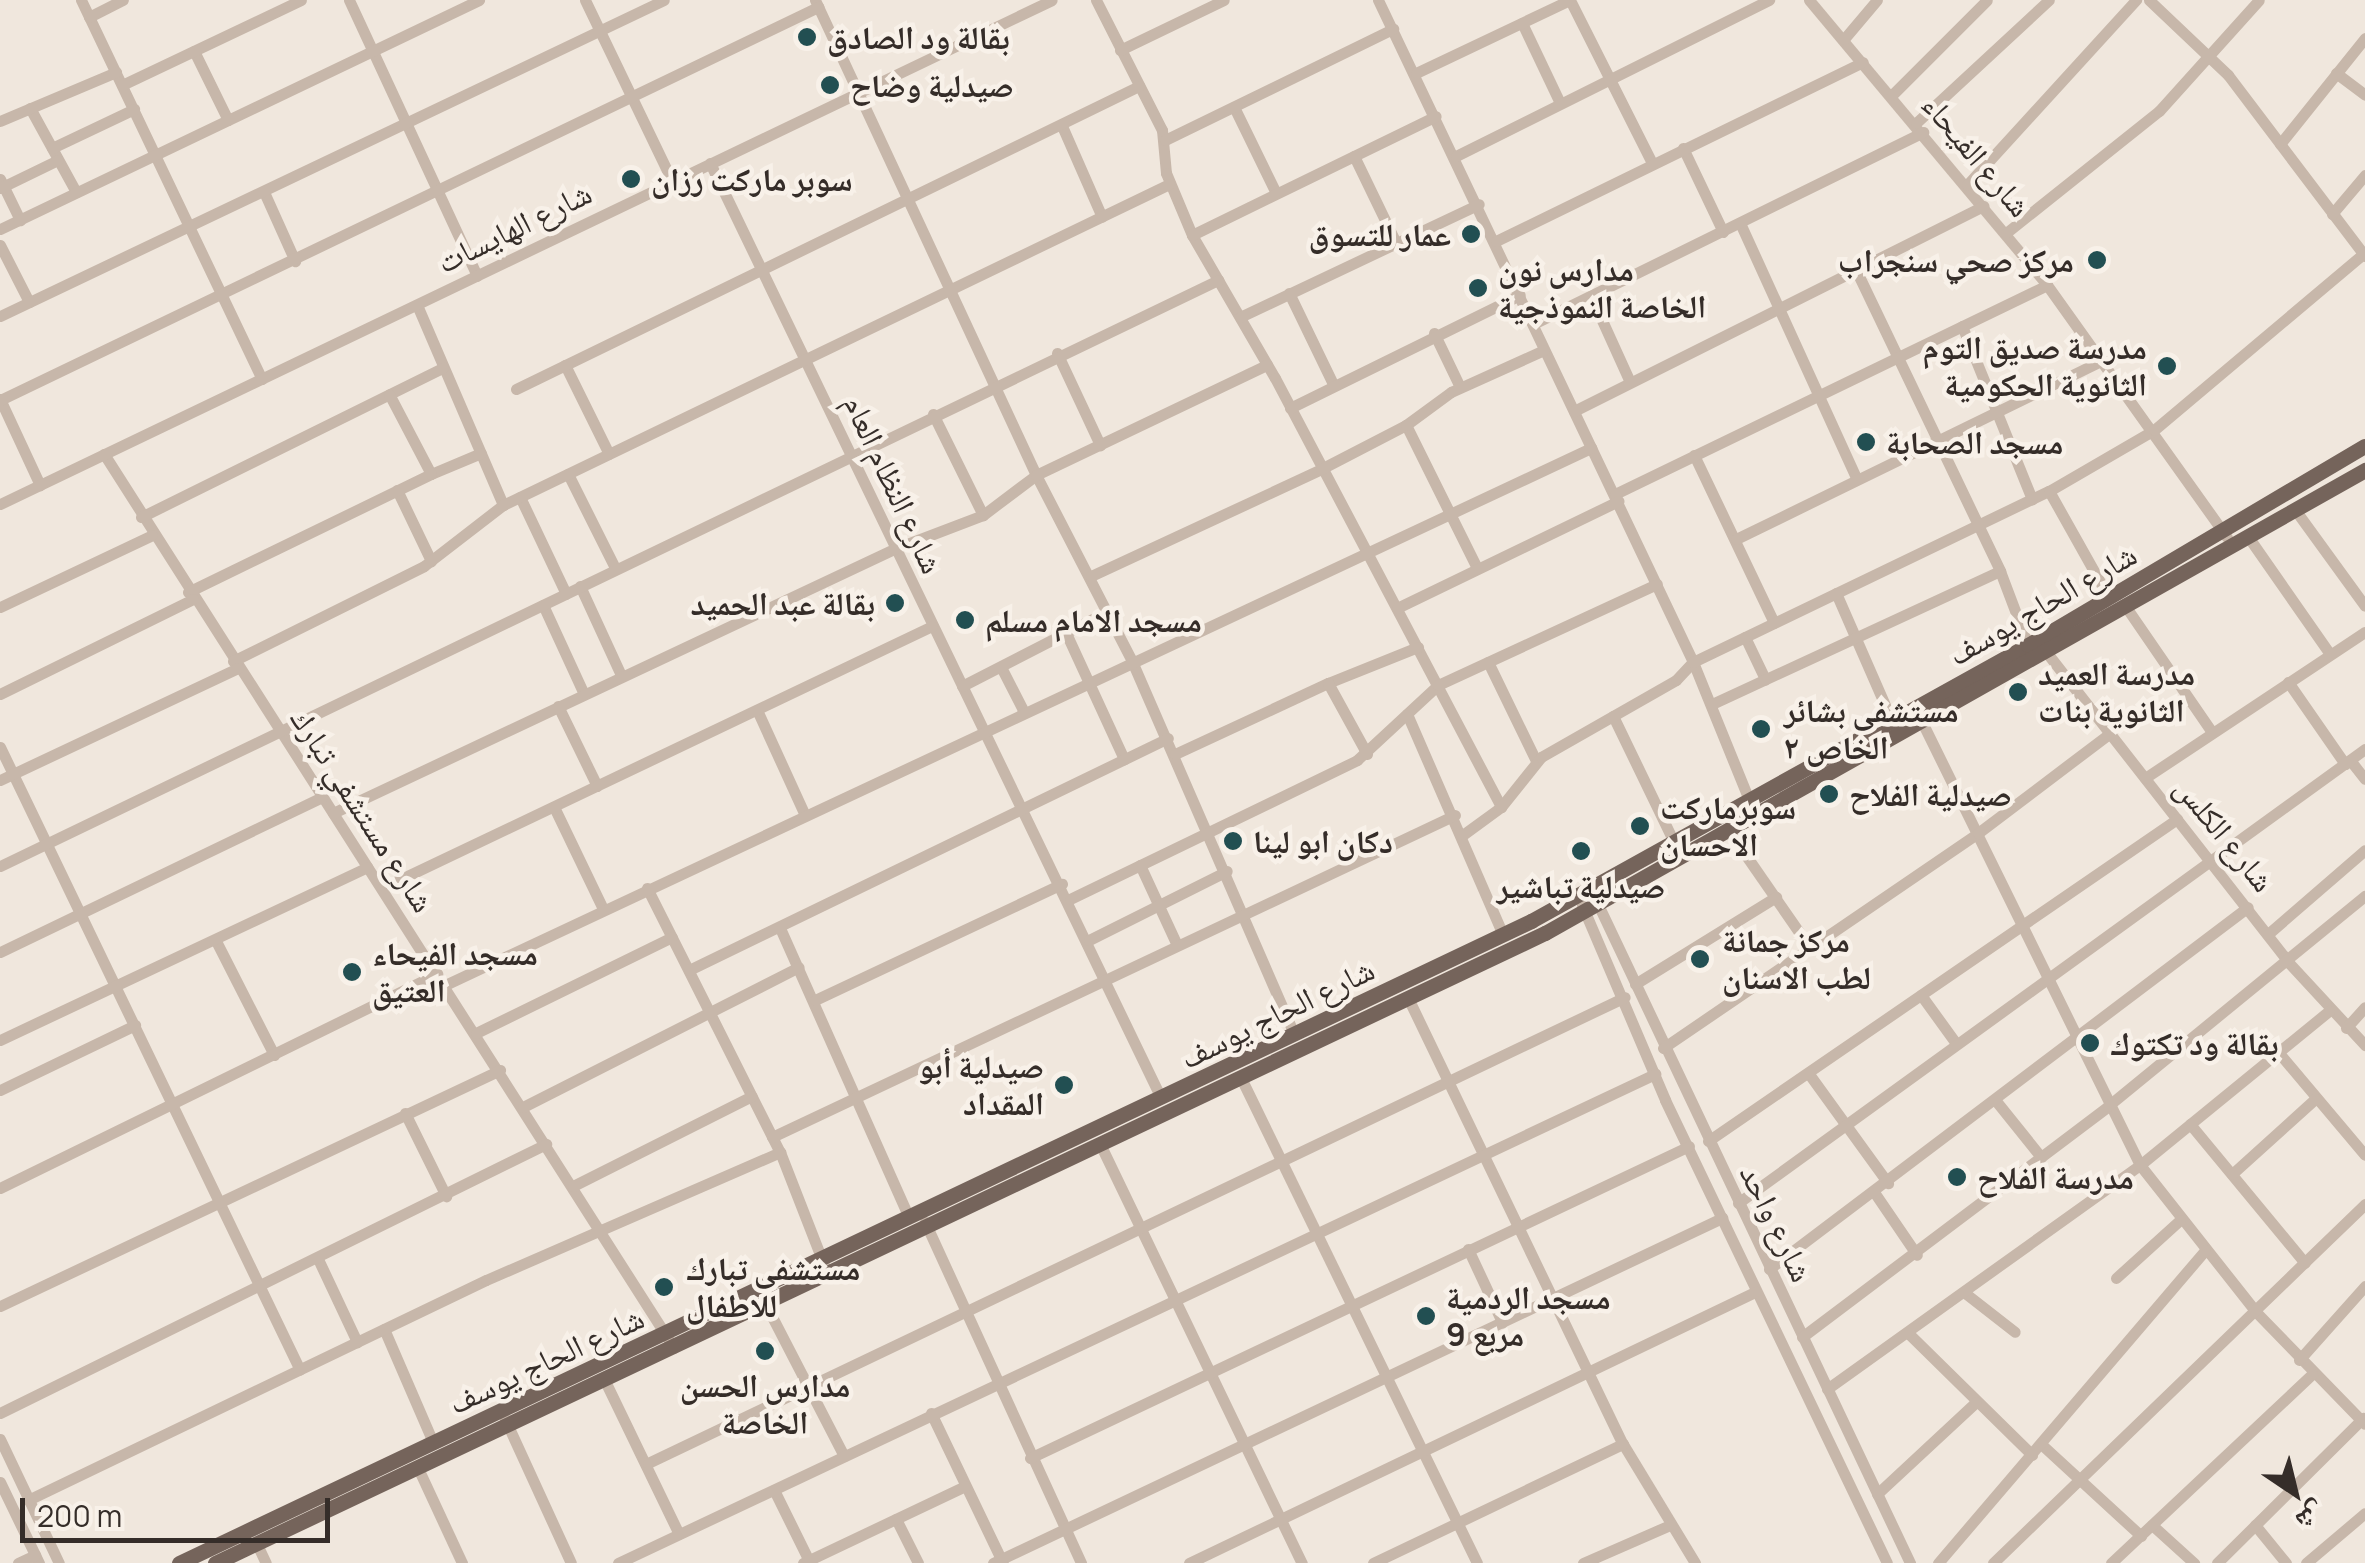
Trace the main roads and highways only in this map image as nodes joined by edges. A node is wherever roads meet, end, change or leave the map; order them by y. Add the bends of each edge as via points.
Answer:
1 (2365, 446) edge
2 (2363, 475) edge
3 (2229, 539) junction
4 (1588, 900) junction
5 (919, 1219) junction
6 (825, 1268) junction
7 (670, 1342) junction
8 (504, 1417) junction
9 (179, 1563) edge
10 (215, 1563) edge

1 - 3 main road, شارع الحاج يوسف
2 - 3 main road, شارع الحاج يوسف via 2249,538
3 - 4 main road, شارع الحاج يوسف via 1923,724
3 - 4 main road, شارع الحاج يوسف via 2109,598 1674,842
4 - 5 main road, شارع الحاج يوسف via 1294,1033
4 - 5 main road, شارع الحاج يوسف via 1408,998 1101,1146
5 - 6 main road, شارع الحاج يوسف
6 - 7 main road, شارع الحاج يوسف
6 - 7 main road, شارع الحاج يوسف via 766,1305
7 - 8 main road, شارع الحاج يوسف
7 - 8 main road, شارع الحاج يوسف via 604,1379
8 - 9 main road, شارع الحاج يوسف via 434,1442
8 - 10 main road, شارع الحاج يوسف

